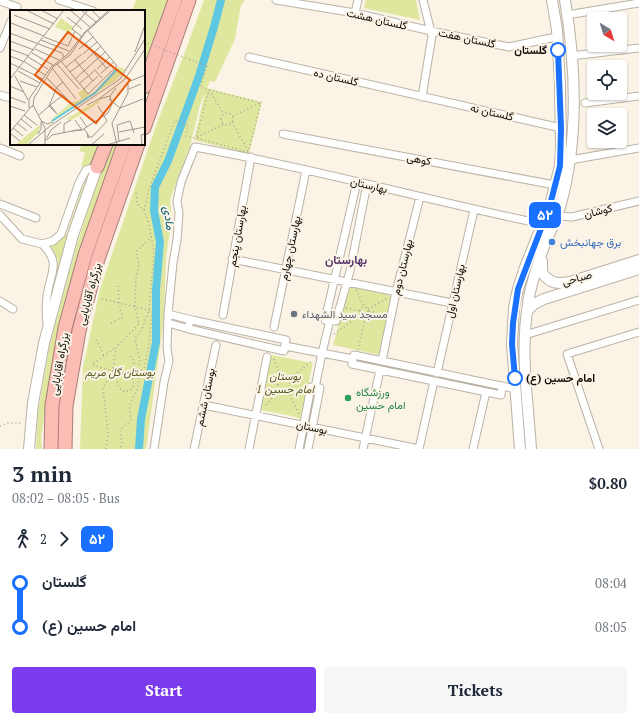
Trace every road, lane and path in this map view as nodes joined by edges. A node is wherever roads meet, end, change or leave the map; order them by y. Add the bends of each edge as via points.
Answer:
1 (59, 0) edge
2 (175, 0) edge
3 (189, 0) edge
4 (193, 0) edge
5 (276, 0) edge
6 (358, 0) edge
7 (423, 0) edge
8 (552, 0) edge
9 (565, 0) edge
10 (0, 1) edge
11 (639, 3) edge
12 (17, 6) edge
13 (90, 10) edge
14 (355, 13) junction
15 (567, 15) junction
16 (10, 26) edge
17 (178, 31) junction
18 (431, 31) junction
19 (8, 37) edge
20 (551, 38) dead end
21 (145, 42) edge
22 (0, 48) edge
23 (158, 48) junction
24 (639, 48) edge
25 (571, 56) junction
26 (249, 57) dead end
27 (145, 70) edge
28 (145, 84) edge
29 (209, 90) junction
30 (0, 95) edge
31 (639, 96) edge
32 (422, 97) junction
33 (10, 98) edge
34 (261, 103) junction
35 (585, 103) dead end
36 (224, 114) junction
37 (233, 116) junction
38 (232, 122) junction
39 (224, 124) junction
40 (145, 125) edge
41 (561, 131) junction
42 (283, 134) dead end
43 (573, 135) junction
44 (196, 138) junction
45 (106, 145) edge
46 (124, 145) edge
47 (138, 145) edge
48 (0, 148) edge
49 (639, 148) edge
50 (250, 154) junction
51 (20, 156) dead end
52 (570, 160) junction
53 (98, 167) junction
54 (306, 170) junction
55 (357, 182) junction
56 (367, 184) junction
57 (555, 185) junction
58 (136, 193) dead end
59 (420, 197) junction
60 (639, 201) edge
61 (0, 204) edge
62 (144, 210) junction
63 (474, 210) junction
64 (0, 215) edge
65 (557, 216) junction
66 (36, 218) dead end
67 (542, 224) junction
68 (152, 236) junction
69 (42, 244) junction
70 (543, 249) junction
71 (232, 259) junction
72 (639, 260) edge
73 (285, 269) junction
74 (639, 269) edge
75 (596, 278) junction
76 (334, 279) junction
77 (350, 282) junction
78 (118, 284) dead end
79 (395, 293) junction
80 (102, 299) dead end
81 (0, 300) edge
82 (639, 300) edge
83 (119, 303) junction
84 (452, 303) junction
85 (340, 306) junction
86 (364, 306) junction
87 (135, 307) junction
88 (13, 309) dead end
89 (149, 310) junction
90 (360, 310) junction
91 (368, 310) junction
92 (527, 311) junction
93 (168, 314) junction
94 (362, 314) junction
95 (366, 314) junction
96 (223, 315) dead end
97 (390, 317) junction
98 (192, 320) junction
99 (330, 320) junction
100 (111, 323) dead end
101 (168, 323) junction
102 (274, 327) dead end
103 (48, 329) junction
104 (189, 329) junction
105 (639, 332) edge
106 (525, 335) junction
107 (96, 340) dead end
108 (325, 340) junction
109 (216, 345) dead end
110 (285, 346) junction
111 (116, 347) junction
112 (269, 347) junction
113 (322, 353) junction
114 (130, 356) dead end
115 (104, 357) junction
116 (267, 357) dead end
117 (355, 357) junction
118 (382, 361) junction
119 (113, 370) junction
120 (380, 370) junction
121 (137, 371) junction
122 (122, 373) junction
123 (132, 373) junction
124 (437, 373) junction
125 (282, 379) junction
126 (288, 380) junction
127 (434, 381) junction
128 (502, 386) junction
129 (316, 388) junction
130 (516, 389) junction
131 (279, 390) junction
132 (288, 391) junction
133 (486, 392) junction
134 (204, 405) junction
135 (256, 415) junction
136 (31, 422) junction
137 (304, 425) junction
138 (0, 426) edge
139 (313, 427) junction
140 (364, 438) junction
141 (29, 449) edge
142 (51, 449) edge
143 (65, 449) edge
144 (106, 449) edge
145 (120, 449) edge
146 (154, 449) edge
147 (194, 449) edge
148 (249, 449) edge
149 (299, 449) edge
150 (308, 449) edge
151 (363, 449) edge
152 (419, 449) edge
153 (473, 449) edge
154 (520, 449) edge
155 (531, 449) edge
156 (599, 449) edge

1 - 13 street
2 - 23 highway
3 - 17 highway
4 - 17 highway
5 - 14 street, گلستان هشت
6 - 14 street
7 - 18 street
8 - 41 main road via 557,36
9 - 15 main road
10 - 12 street
11 - 15 street
14 - 18 street, گلستان هشت
15 - 25 main road
16 - 19 street
17 - 40 highway
18 - 20 street, گلستان هفت via 509,47
18 - 32 street
19 - 22 street
21 - 29 path, bridge via 207,66 200,87
23 - 27 highway
23 - 28 highway
24 - 25 street
25 - 43 main road
26 - 32 street, گلستان ده
29 - 34 path
29 - 36 path
29 - 44 path
30 - 33 street
31 - 35 street
32 - 41 street, گلستان نه
34 - 37 path
34 - 50 path
36 - 37 path via 230,113
36 - 39 path via 221,119
37 - 38 path
38 - 39 path
38 - 50 path
39 - 44 path
41 - 43 main road
41 - 57 main road via 560,166
42 - 57 street, کوهی
43 - 52 main road
44 - 50 path
44 - 62 path via 186,136 188,125 175,120 149,189
45 - 53 highway
46 - 142 highway, بزرگراه اقابابایی via 85,255 65,328 52,405
47 - 143 highway, بزرگراه آقابابایی via 98,259 79,331 66,406
48 - 51 street
49 - 52 street
50 - 54 street, بهارستان
50 - 71 street, بهارستان پنجم
50 - 93 street, بهارستان via 195,147 181,182
52 - 65 main road
53 - 69 street via 86,170 61,234 53,241
53 - 103 main road via 73,235
54 - 55 street, بهارستان
54 - 73 street, بهارستان چهارم
55 - 56 street, بهارستان
55 - 76 street
56 - 59 street, بهارستان
56 - 77 street
57 - 67 main road
58 - 62 path via 137,204
59 - 63 street, بهارستان
59 - 79 street, بهارستان دوم
60 - 65 street, کوشان via 572,217
61 - 66 street
62 - 68 path
63 - 67 street, بهارستان
63 - 84 street, بهارستان اول
64 - 69 street via 22,239
65 - 70 main road
67 - 130 main road via 524,270 514,307 512,344
68 - 87 path via 136,252 139,265
68 - 89 path via 154,251
69 - 103 street via 54,260 47,294
70 - 75 main road, صباحی via 542,273 548,280 559,284
70 - 92 main road via 530,291
71 - 73 street
71 - 96 street, بهارستان پنجم
72 - 75 main road, صباحی
73 - 76 street
73 - 102 street, بهارستان چهارم
74 - 75 main road, صباحی
75 - 92 main road, صباحی via 544,299
76 - 77 street
76 - 99 street via 325,320
77 - 79 street
77 - 85 street
77 - 86 path
78 - 83 path
79 - 84 street
79 - 91 path
79 - 97 street, بهارستان دوم
80 - 83 path
81 - 88 street
82 - 106 street
83 - 87 path
83 - 100 path via 123,317
84 - 124 street, بهارستان اول
85 - 90 path
85 - 99 street via 336,321
86 - 90 path
86 - 91 path
87 - 89 path
87 - 111 path via 139,324
89 - 121 path via 135,339 140,360
89 - 121 path via 152,311 149,345 144,369
90 - 94 path
91 - 95 path
91 - 97 path
92 - 106 main road
93 - 98 street
93 - 101 street
94 - 95 path
94 - 108 path
95 - 117 path
97 - 118 street, بهارستان دوم
98 - 104 street
98 - 110 street via 286,340
99 - 108 street
101 - 104 street
101 - 146 street via 169,361
103 - 136 main road via 37,376
104 - 112 street
105 - 156 street via 567,354
106 - 155 main road
107 - 115 path
108 - 113 street
109 - 134 street, بوستان ششم
110 - 112 street via 284,351
110 - 113 street
111 - 115 path
111 - 119 path
112 - 125 path
113 - 117 street
113 - 126 path
113 - 129 street
114 - 123 path via 134,361
115 - 119 path via 92,365
116 - 135 street
117 - 118 street
117 - 120 street via 352,364
118 - 124 street
119 - 122 path via 120,369
119 - 144 path via 103,388 108,432
120 - 127 street
120 - 140 street
121 - 145 path via 137,393 129,405 131,420 120,430
122 - 123 path
122 - 123 path via 117,378 117,383 125,392 134,386
124 - 128 street
125 - 126 path
125 - 131 path via 278,384
126 - 132 path via 291,385
127 - 133 street
127 - 152 street
128 - 130 street
128 - 133 street via 501,395
129 - 137 street via 311,387
129 - 139 street via 320,388
130 - 154 main road
131 - 132 path
131 - 135 path
132 - 137 path
133 - 153 street
134 - 135 street, بوستان
134 - 147 street, بوستان ششم
135 - 137 street, بوستان
135 - 148 street
136 - 138 path
136 - 141 main road
137 - 139 street, بوستان
137 - 149 street
139 - 140 street, بوستان
139 - 150 street
140 - 151 street
140 - 152 street, بوستان

